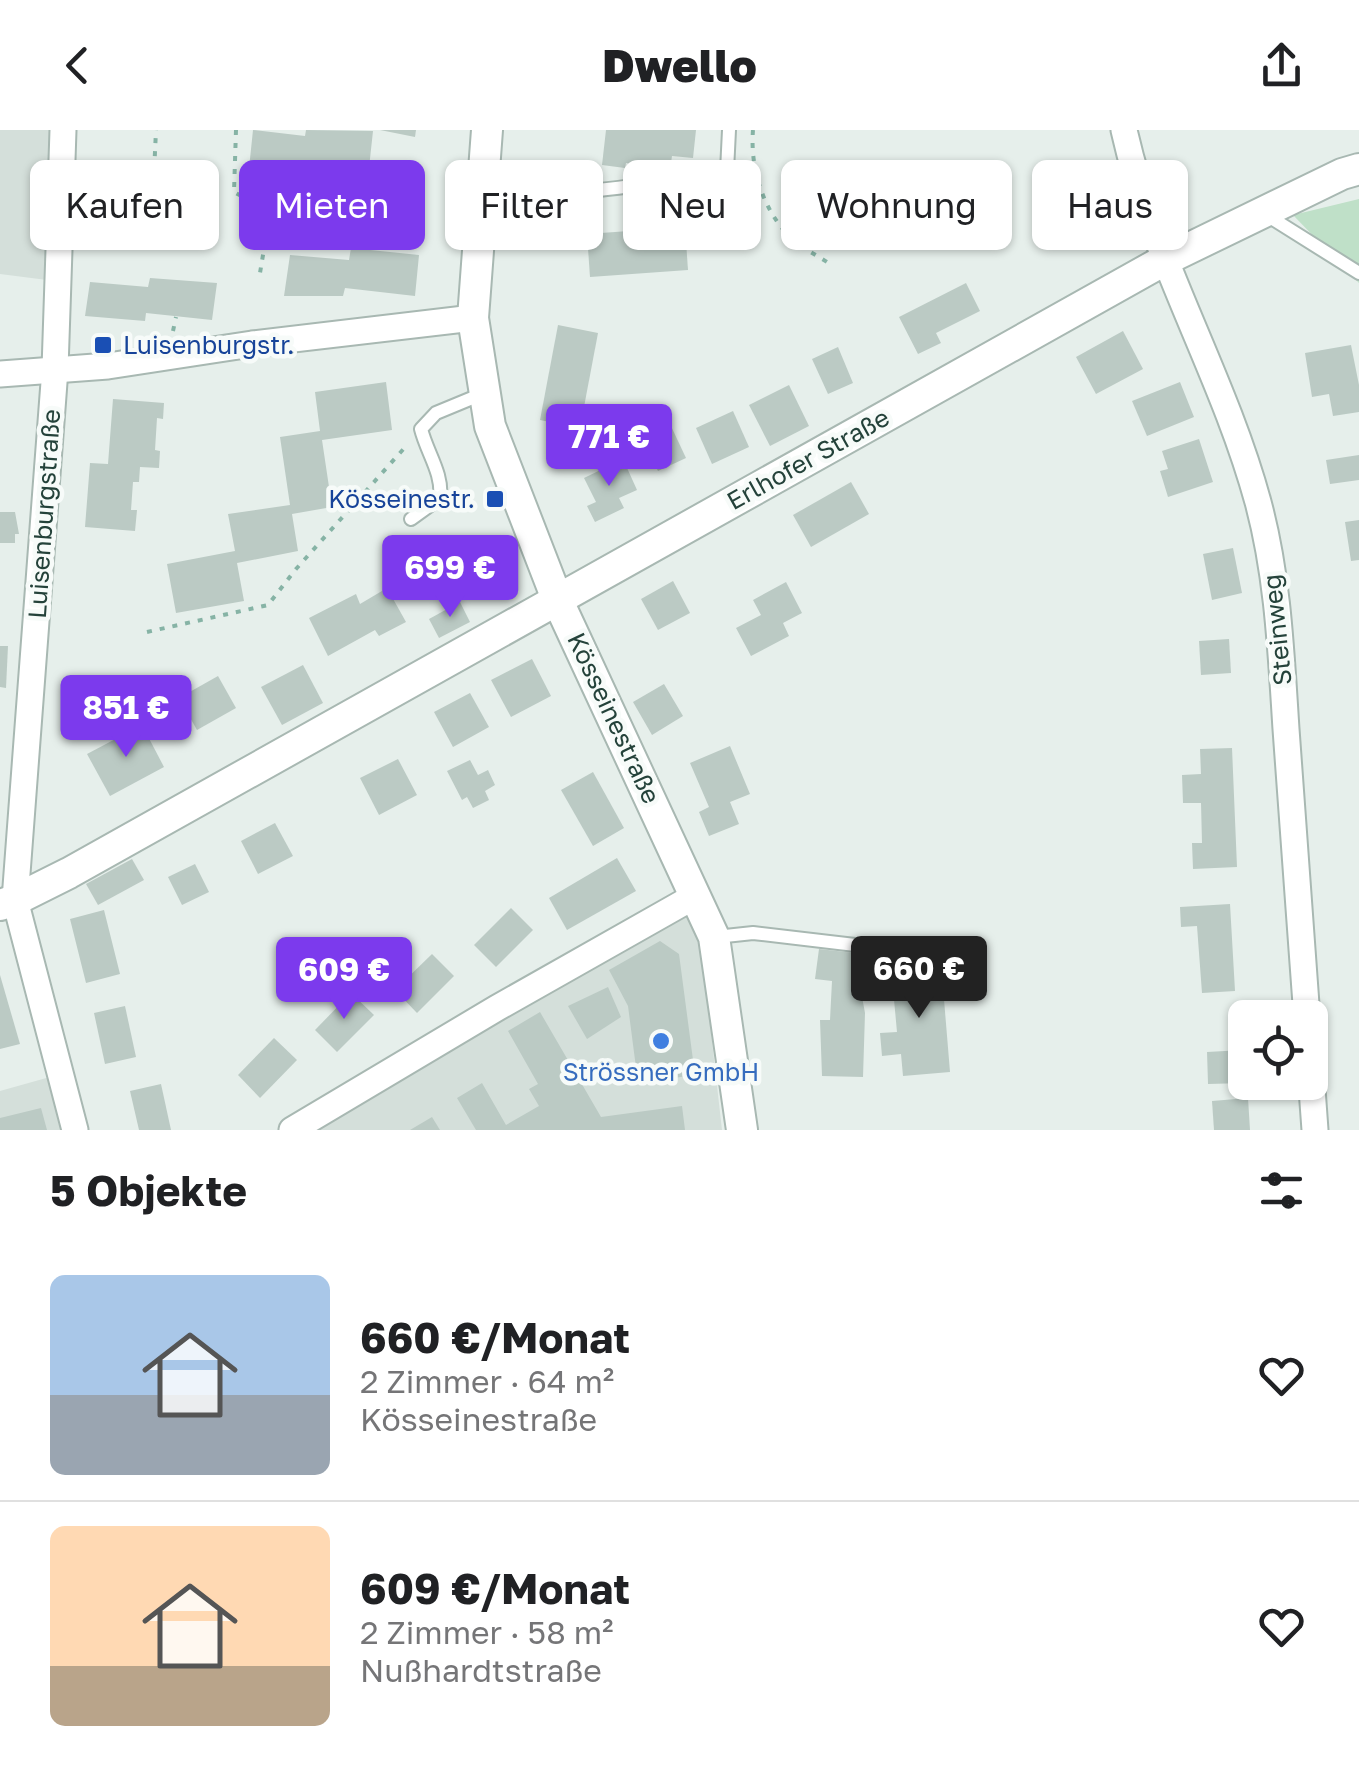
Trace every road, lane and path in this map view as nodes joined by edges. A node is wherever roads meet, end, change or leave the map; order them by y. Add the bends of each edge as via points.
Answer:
1 (62, 130) edge
2 (156, 130) edge
3 (236, 130) edge
4 (487, 130) edge
5 (729, 130) edge
6 (752, 130) edge
7 (1124, 130) edge
8 (155, 160) edge
9 (484, 160) edge
10 (1359, 169) edge
11 (603, 189) edge
12 (239, 195) edge
13 (1263, 213) junction
14 (264, 250) edge
15 (478, 250) edge
16 (1163, 261) junction
17 (830, 264) dead end
18 (1359, 273) edge
19 (259, 279) dead end
20 (474, 318) junction
21 (55, 369) junction
22 (0, 374) edge
23 (484, 392) junction
24 (422, 429) junction
25 (411, 519) dead end
26 (557, 599) junction
27 (147, 632) dead end
28 (695, 896) junction
29 (8, 902) edge
30 (714, 937) junction
31 (889, 948) dead end
32 (1306, 1000) edge
33 (1313, 1100) edge
34 (76, 1130) edge
35 (292, 1130) edge
36 (742, 1130) edge
37 (1315, 1130) edge

1 - 21 street, Luisenburgstraße
2 - 8 path
3 - 12 path
4 - 9 street, Kösseinestraße
5 - 11 lane via 726,171
6 - 17 path via 760,190 789,236
7 - 16 street, Steinweg
10 - 13 street, Erlhofer Straße
13 - 16 street, Erlhofer Straße
13 - 18 lane
14 - 19 path
15 - 20 street, Kösseinestraße
16 - 26 street, Erlhofer Straße
16 - 32 street, Steinweg via 1222,392 1258,503 1276,591
20 - 21 street
20 - 23 street, Kösseinestraße
21 - 22 street
21 - 29 street, Luisenburgstraße
23 - 24 lane via 436,413
23 - 26 street, Kösseinestraße via 490,426
24 - 25 lane via 442,482 440,498
24 - 27 path via 268,606
26 - 28 street, Kösseinestraße
26 - 29 street, Erlhofer Straße
28 - 30 street, Kösseinestraße
28 - 35 street
29 - 34 street, Luisenburgstraße
30 - 31 lane via 753,933
30 - 36 street, Kösseinestraße
33 - 37 street

